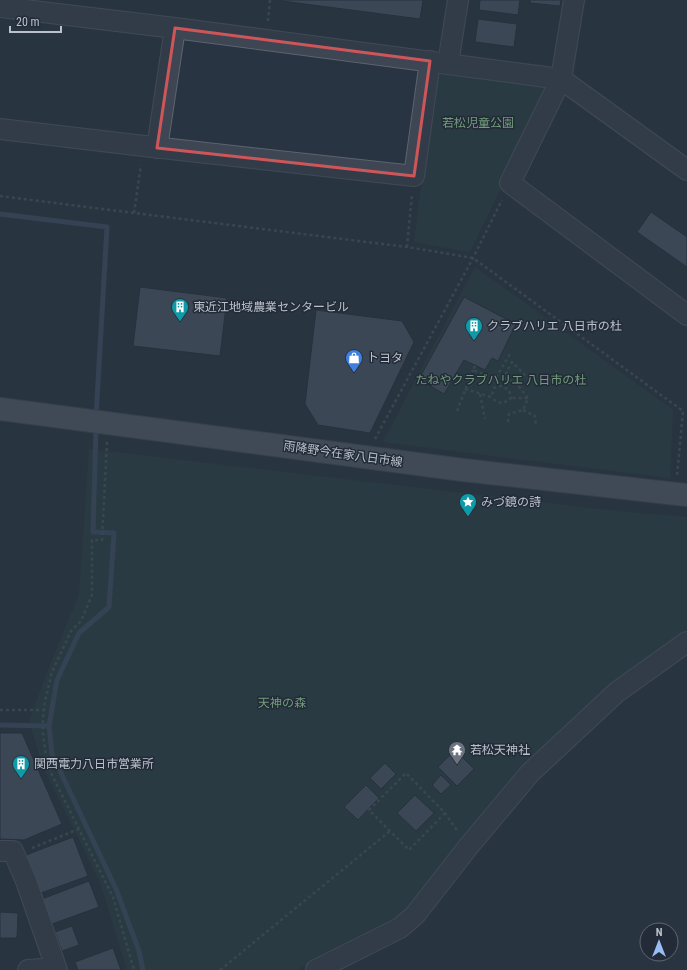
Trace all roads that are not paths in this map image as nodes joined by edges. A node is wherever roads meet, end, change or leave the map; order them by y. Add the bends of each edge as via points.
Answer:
1 (458, 0) edge
2 (574, 0) edge
3 (0, 7) edge
4 (175, 28) junction
5 (439, 62) junction
6 (561, 79) junction
7 (0, 128) edge
8 (151, 147) junction
9 (687, 170) edge
10 (687, 315) edge
11 (0, 409) edge
12 (682, 489) edge
13 (687, 642) edge
14 (7, 853) edge
15 (57, 969) edge
16 (28, 970) edge
17 (316, 970) edge

1 - 5 street
2 - 6 street
3 - 4 street
4 - 5 street
4 - 8 street
5 - 6 street
5 - 8 street via 414,176
6 - 9 street
6 - 10 street via 510,184
7 - 8 street
11 - 12 main road, 雨降野今在家八日市線 via 463,470
13 - 17 street via 617,692 530,773 415,915 400,928
14 - 15 street via 26,881
15 - 16 street

